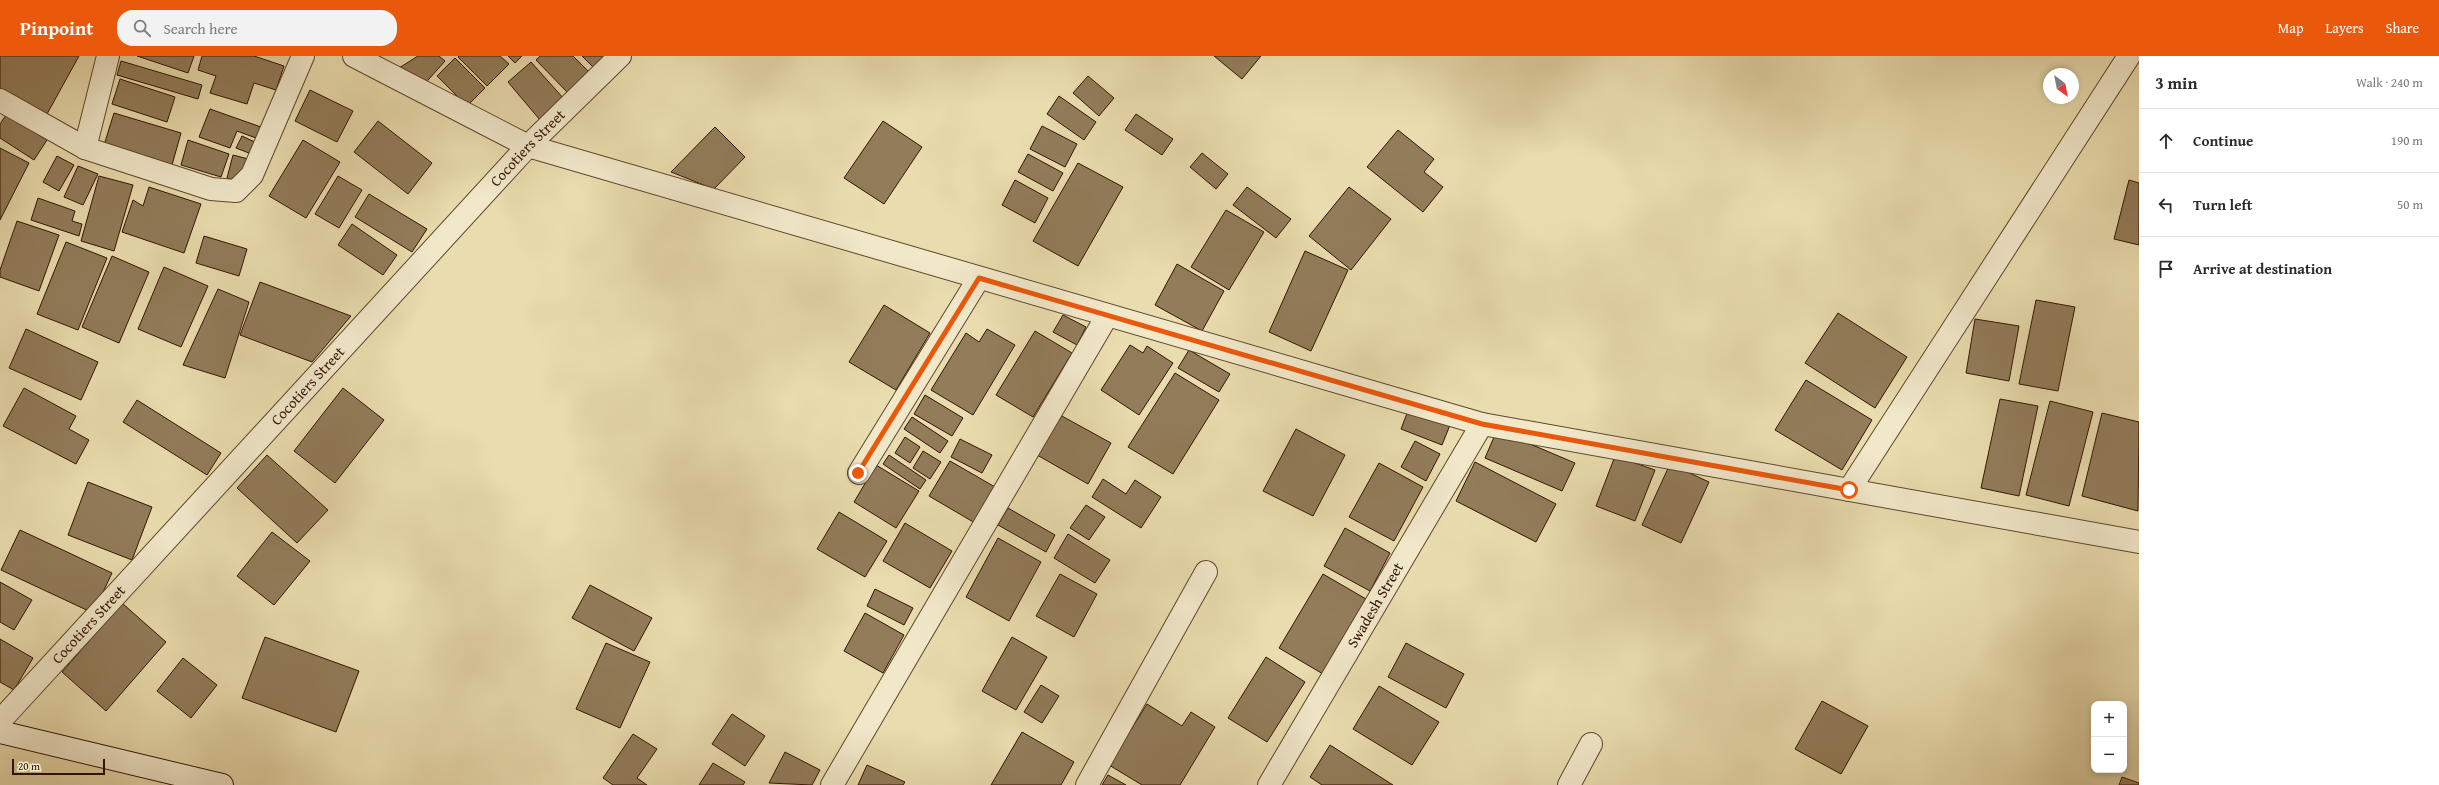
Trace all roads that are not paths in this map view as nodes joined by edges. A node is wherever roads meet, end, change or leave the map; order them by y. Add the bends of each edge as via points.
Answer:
1 (108, 56) edge
2 (303, 56) edge
3 (354, 56) edge
4 (620, 56) edge
5 (2129, 56) edge
6 (381, 61) edge
7 (0, 100) edge
8 (528, 146) junction
9 (85, 148) junction
10 (979, 278) junction
11 (1107, 316) junction
12 (1482, 424) junction
13 (858, 473) dead end
14 (1849, 490) junction
15 (2139, 542) edge
16 (1206, 572) dead end
17 (0, 721) edge
18 (0, 732) edge
19 (1591, 744) dead end
20 (222, 785) edge
21 (832, 785) edge
22 (1087, 785) edge
23 (1269, 785) edge
24 (1569, 785) edge

1 - 9 street
2 - 9 street via 252,175 236,191 211,189
3 - 6 street
4 - 8 street, Cocotiers Street
5 - 14 street
6 - 8 street
7 - 9 street
8 - 10 street
8 - 17 street, Cocotiers Street
10 - 11 street
10 - 13 street
11 - 12 street
11 - 21 street
12 - 14 street
12 - 23 street, Swadesh Street
14 - 15 street
16 - 22 street
18 - 20 street
19 - 24 street

